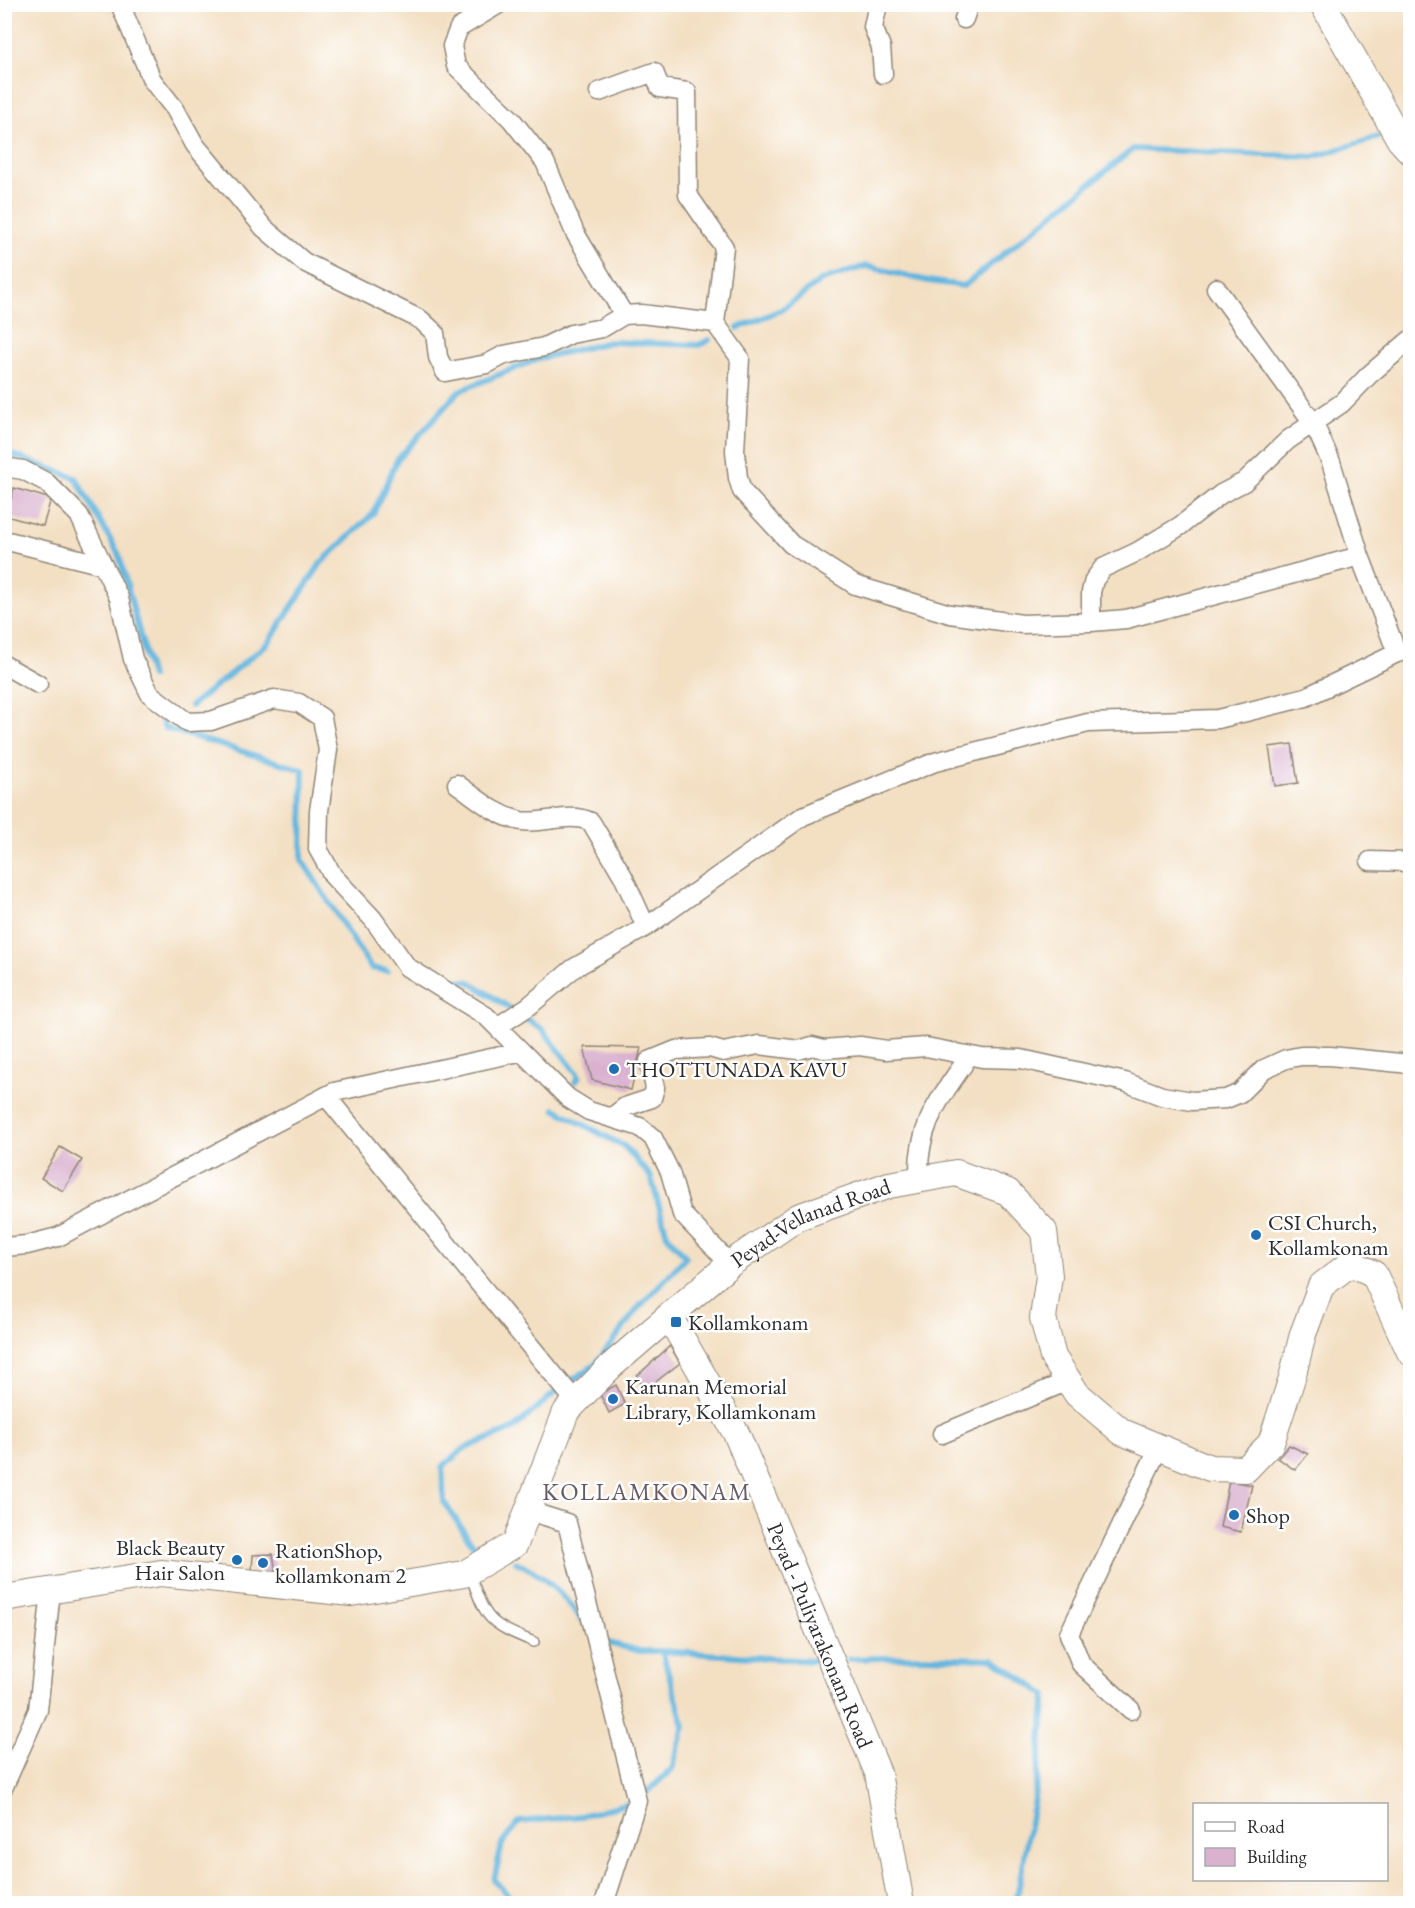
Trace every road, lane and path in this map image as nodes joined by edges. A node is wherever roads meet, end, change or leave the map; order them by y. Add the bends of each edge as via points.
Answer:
1 (120, 4) edge
2 (499, 4) edge
3 (878, 4) edge
4 (1323, 4) edge
5 (883, 74) dead end
6 (599, 92) dead end
7 (1410, 151) edge
8 (1216, 288) dead end
9 (624, 315) junction
10 (715, 323) junction
11 (1410, 340) edge
12 (1314, 424) junction
13 (4, 467) edge
14 (4, 540) edge
15 (1360, 556) junction
16 (103, 565) junction
17 (1091, 622) junction
18 (1404, 651) edge
19 (4, 665) edge
20 (38, 684) dead end
21 (457, 784) dead end
22 (1370, 861) dead end
23 (1410, 862) edge
24 (646, 927) junction
25 (502, 1024) junction
26 (519, 1052) junction
27 (1410, 1064) edge
28 (963, 1065) dead end
29 (326, 1096) junction
30 (611, 1118) junction
31 (919, 1180) junction
32 (4, 1246) edge
33 (730, 1264) junction
34 (669, 1316) junction
35 (1410, 1352) edge
36 (1068, 1381) junction
37 (573, 1399) junction
38 (942, 1434) dead end
39 (1159, 1448) junction
40 (529, 1511) junction
41 (469, 1571) junction
42 (51, 1591) junction
43 (4, 1598) edge
44 (534, 1642) dead end
45 (1131, 1710) dead end
46 (4, 1786) edge
47 (604, 1904) edge
48 (901, 1904) edge

1 - 9 street via 153,80 195,145 264,228 304,262 421,320 435,333 438,357 445,372 544,347 572,334 602,328
2 - 9 street via 459,28 452,45 456,66 511,119 545,162 575,233
3 - 5 street via 873,27 881,47
4 - 7 main road via 1400,140
6 - 10 street via 654,72 660,88 687,92 688,195 724,247
8 - 12 street
9 - 10 street
10 - 17 street via 740,357 735,451 742,491 791,544 855,585 930,608 1022,624
11 - 12 street
12 - 15 street via 1331,462
12 - 17 street via 1288,440 1244,483 1137,552 1103,568 1091,592
13 - 16 street via 23,470 46,482 80,515
14 - 16 street
15 - 17 street via 1126,619
15 - 18 street
16 - 25 street via 119,598 133,659 150,694 187,722 211,721 274,699 298,703 322,718 328,750 318,849 333,876 373,919 407,968
18 - 24 street via 1305,697 1218,719 1088,723 935,762 803,816
19 - 20 street
21 - 24 street via 501,815 524,821 581,817 591,822 623,876
22 - 23 street
24 - 25 street via 574,968
25 - 26 street
26 - 29 street
26 - 30 street via 568,1098
27 - 30 street via 1301,1056 1264,1069 1240,1093 1226,1099 1192,1101 1021,1059 982,1058 926,1047 886,1050 812,1046 799,1050 759,1045 723,1052 710,1048 676,1050 649,1061 655,1088 652,1098 625,1107
28 - 31 street via 935,1105 922,1135
29 - 32 street via 58,1237
29 - 37 street
30 - 33 street via 640,1127 653,1138 670,1172 682,1214
31 - 33 main road, Peyad-Vellanad Road via 889,1185 798,1217
31 - 36 main road, Peyad-Vellanad Road via 956,1173 1008,1192 1044,1231 1049,1276 1043,1318 1053,1357
33 - 34 main road, Peyad-Vellanad Road
34 - 37 main road, Peyad-Vellanad Road
34 - 48 main road, Peyad - Puliyarakonam Road via 737,1435 878,1773
35 - 39 main road, Peyad-Vellanad Road via 1374,1274 1351,1263 1321,1286 1271,1443 1246,1469 1210,1468
36 - 38 street
36 - 39 main road, Peyad-Vellanad Road via 1077,1394 1122,1432
37 - 40 main road, Peyad-Vellanad Road
39 - 45 street via 1069,1634 1081,1664
40 - 41 main road, Peyad-Vellanad Road via 515,1544
40 - 47 street via 567,1523 637,1801
41 - 42 main road, Peyad-Vellanad Road via 351,1593 161,1573
41 - 44 lane via 484,1614 501,1629
42 - 43 main road, Peyad-Vellanad Road
42 - 46 street via 38,1710

